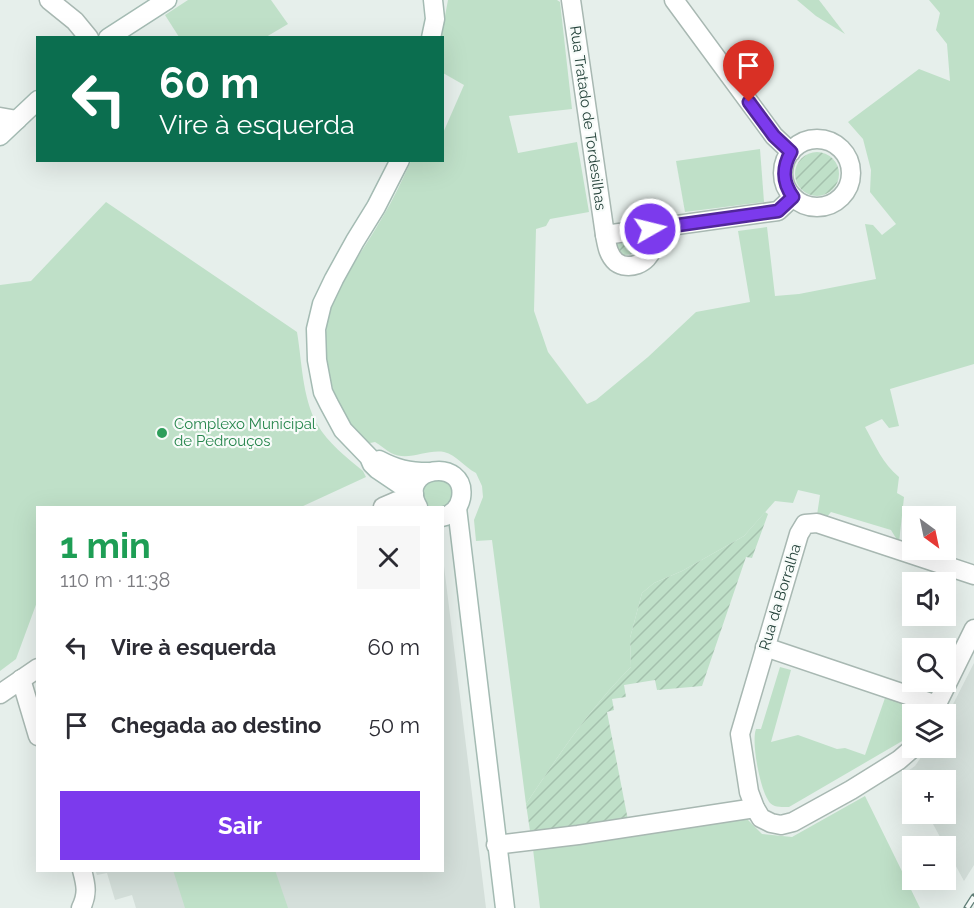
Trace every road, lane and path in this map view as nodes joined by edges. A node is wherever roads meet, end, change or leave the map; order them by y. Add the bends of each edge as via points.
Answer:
1 (49, 0) edge
2 (167, 0) edge
3 (433, 0) edge
4 (571, 0) edge
5 (674, 0) edge
6 (87, 36) edge
7 (111, 36) edge
8 (431, 36) edge
9 (36, 101) edge
10 (9, 118) edge
11 (0, 136) edge
12 (791, 152) junction
13 (399, 162) edge
14 (793, 197) junction
15 (650, 229) junction
16 (605, 236) junction
17 (369, 457) junction
18 (428, 472) junction
19 (415, 500) edge
20 (385, 506) edge
21 (450, 513) edge
22 (444, 524) edge
23 (461, 552) junction
24 (974, 575) edge
25 (974, 629) edge
26 (765, 647) junction
27 (36, 669) edge
28 (21, 680) junction
29 (0, 694) edge
30 (918, 704) edge
31 (937, 704) edge
32 (36, 729) edge
33 (902, 758) edge
34 (755, 808) junction
35 (496, 845) junction
36 (83, 872) edge
37 (81, 908) edge
38 (505, 908) edge

1 - 6 street
2 - 7 street
3 - 8 street
4 - 16 street, Rua Tratado de Tordesilhas
5 - 12 street via 774,136
9 - 10 street
10 - 11 street
12 - 14 street via 784,180
12 - 14 street via 799,144 820,139 840,148 851,166 848,188 834,203 812,207
13 - 17 street via 334,279 316,329 317,360 326,398 343,430
14 - 15 street via 778,211
15 - 16 street
15 - 16 street, Rua Tratado de Tordesilhas via 651,251 643,262 630,266 619,264 611,255
17 - 18 street via 395,469
17 - 19 street via 376,469
18 - 19 street via 418,480
18 - 21 street via 442,470 456,478 461,497
19 - 20 street
21 - 23 street
22 - 23 street
23 - 35 street
24 - 26 street, Rua da Borralha via 817,523 805,524
25 - 31 street
26 - 30 street
26 - 34 street, Rua da Borralha via 740,734
27 - 28 street
28 - 29 street
28 - 32 street
33 - 34 street via 793,822 771,823 761,818
34 - 35 street
35 - 38 street
36 - 37 street via 87,886

